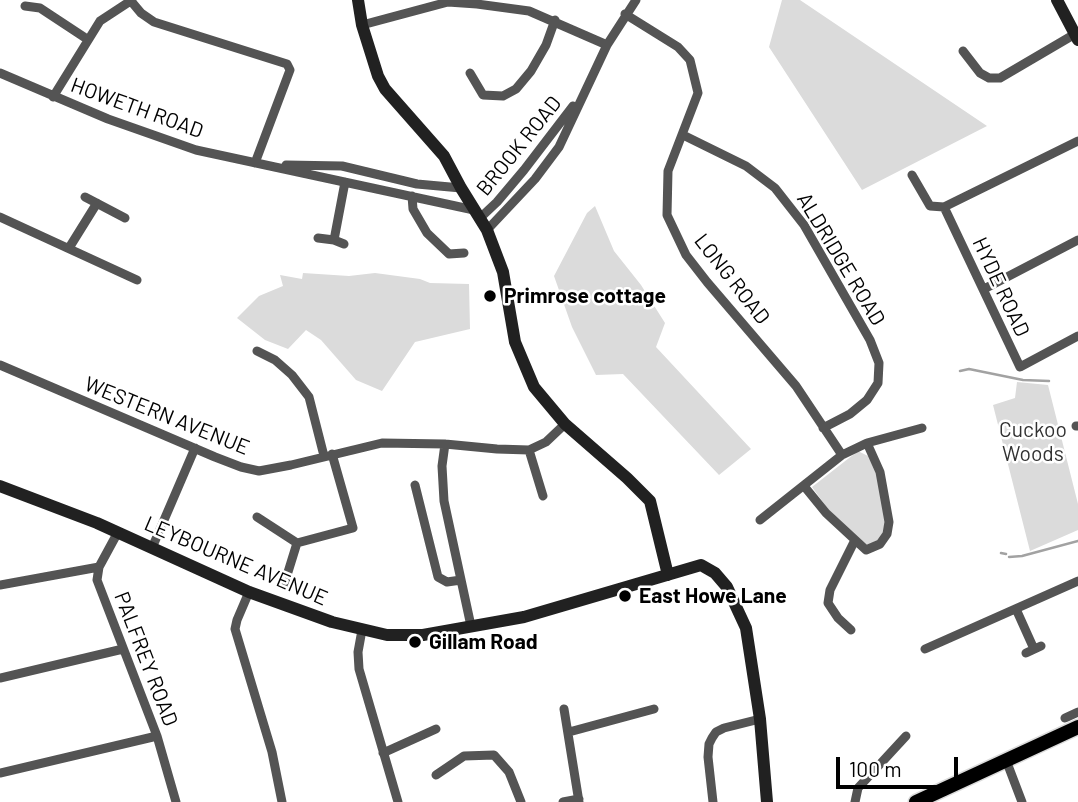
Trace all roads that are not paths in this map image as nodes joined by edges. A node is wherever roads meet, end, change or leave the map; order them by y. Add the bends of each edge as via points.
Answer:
1 (131, 0) edge
2 (358, 0) edge
3 (533, 0) edge
4 (636, 0) edge
5 (1057, 0) edge
6 (448, 1) edge
7 (25, 6) dead end
8 (529, 11) junction
9 (625, 14) junction
10 (555, 20) junction
11 (362, 25) junction
12 (1077, 37) edge
13 (88, 39) junction
14 (607, 45) junction
15 (963, 51) dead end
16 (0, 73) edge
17 (470, 73) dead end
18 (583, 93) junction
19 (53, 97) junction
20 (683, 135) junction
21 (1078, 141) edge
22 (255, 163) junction
23 (267, 165) junction
24 (912, 174) dead end
25 (345, 182) junction
26 (461, 188) junction
27 (412, 195) junction
28 (85, 197) dead end
29 (97, 203) junction
30 (944, 207) junction
31 (477, 214) junction
32 (0, 217) edge
33 (125, 218) dead end
34 (487, 230) junction
35 (318, 238) dead end
36 (334, 240) junction
37 (1078, 240) edge
38 (344, 244) dead end
39 (69, 248) junction
40 (464, 253) dead end
41 (137, 280) dead end
42 (984, 289) junction
43 (1078, 336) edge
44 (257, 351) dead end
45 (0, 365) edge
46 (565, 424) junction
47 (823, 428) junction
48 (922, 428) dead end
49 (867, 443) junction
50 (445, 444) junction
51 (195, 448) junction
52 (529, 450) junction
53 (328, 455) junction
54 (842, 455) junction
55 (415, 485) dead end
56 (0, 486) edge
57 (804, 486) junction
58 (543, 496) dead end
59 (257, 517) dead end
60 (760, 520) dead end
61 (118, 532) junction
62 (855, 540) junction
63 (297, 543) junction
64 (152, 548) junction
65 (99, 567) junction
66 (668, 575) junction
67 (461, 579) junction
68 (1078, 581) edge
69 (0, 585) edge
70 (284, 585) dead end
71 (249, 592) junction
72 (1016, 610) junction
73 (471, 626) junction
74 (362, 630) junction
75 (851, 630) dead end
76 (124, 649) junction
77 (925, 649) dead end
78 (1033, 649) dead end
79 (0, 678) edge
80 (647, 708) dead end
81 (564, 709) dead end
82 (1078, 712) edge
83 (1065, 718) dead end
84 (760, 719) junction
85 (567, 721) junction
86 (556, 724) dead end
87 (1078, 727) edge
88 (436, 729) dead end
89 (569, 732) junction
90 (157, 736) junction
91 (906, 736) dead end
92 (383, 753) junction
93 (1006, 760) junction
94 (0, 773) edge
95 (436, 775) dead end
96 (579, 800) edge
97 (176, 802) edge
98 (282, 802) edge
99 (398, 802) edge
100 (521, 802) edge
101 (563, 802) edge
102 (713, 802) edge
103 (767, 802) edge
104 (855, 802) edge
105 (916, 802) edge
106 (1022, 802) edge

1 - 13 street via 107,15
1 - 22 street via 153,22 287,64 290,70
2 - 11 street
3 - 8 street
4 - 9 street, BROOK ROAD
5 - 12 street
6 - 8 street
6 - 11 street
7 - 13 street via 40,8
8 - 10 street
9 - 14 street, BROOK ROAD
9 - 20 street, LONG ROAD via 678,47 690,60 698,93
10 - 14 street
10 - 17 street via 547,45 516,89 503,96 482,94
11 - 26 street via 377,76 436,145
12 - 15 street via 1000,78 980,73
13 - 19 street
14 - 18 street, BROOK ROAD
16 - 19 street, HOWETH ROAD
18 - 31 street, BROOK ROAD via 498,202
18 - 34 street, BROOK ROAD via 559,147
19 - 22 street, HOWETH ROAD via 196,149
20 - 47 street, LONG ROAD via 668,171 667,215 686,255 796,386
20 - 47 street, ALDRIDGE ROAD via 746,166 775,188 804,225 870,340 879,363 878,383 850,414
21 - 30 street
22 - 23 street, HOWETH ROAD
23 - 25 street, HOWETH ROAD
23 - 26 street, HOWETH ROAD via 342,166 417,184
24 - 30 street, HYDE ROAD via 930,206
25 - 27 street, HOWETH ROAD
25 - 36 street
26 - 31 street
27 - 31 street, HOWETH ROAD
27 - 40 street via 413,209 427,233 449,254
28 - 29 street
29 - 33 street
29 - 39 street
30 - 42 street, HYDE ROAD
31 - 34 street
32 - 39 street
34 - 46 street via 503,272 523,365 541,398
35 - 36 street
36 - 38 street
37 - 42 street
39 - 41 street
42 - 43 street, HYDE ROAD via 1020,367
44 - 53 street via 292,375 309,397
45 - 51 street, WESTERN AVENUE
46 - 52 street via 541,446
46 - 66 street via 650,501
47 - 54 street, LONG ROAD
48 - 49 street
49 - 54 street
49 - 62 street via 880,472 889,522 887,534 873,549 866,550
50 - 52 street, WESTERN AVENUE
50 - 53 street, WESTERN AVENUE via 382,443
50 - 67 street via 442,483
51 - 53 street, WESTERN AVENUE via 259,471
51 - 64 street
52 - 58 street
53 - 63 street via 353,528
54 - 57 street
55 - 67 street via 438,577 447,582
56 - 61 street, LEYBOURNE AVENUE
57 - 60 street
57 - 62 street
59 - 63 street
61 - 64 street, LEYBOURNE AVENUE
61 - 65 street
62 - 75 street via 828,603
63 - 70 street
64 - 71 street, LEYBOURNE AVENUE
65 - 69 street
65 - 76 street, PALFREY ROAD via 97,580
66 - 73 street, LEYBOURNE AVENUE via 524,617
66 - 84 street via 701,565 727,587 749,641
67 - 73 street
68 - 72 street
71 - 74 street, LEYBOURNE AVENUE
71 - 98 street via 235,629
72 - 77 street
72 - 78 street
73 - 74 street, LEYBOURNE AVENUE via 411,636
74 - 92 street via 358,661
76 - 79 street
76 - 90 street, PALFREY ROAD
80 - 89 street
81 - 85 street
82 - 83 street
84 - 102 street via 724,728 712,738 708,757
84 - 103 street
85 - 86 street
85 - 89 street
87 - 93 main road
88 - 92 street
89 - 96 street
90 - 94 street
90 - 97 street, PALFREY ROAD
91 - 104 street via 858,788
92 - 99 street
93 - 105 main road
93 - 106 street
95 - 100 street via 464,756 494,755 509,772
96 - 101 street

